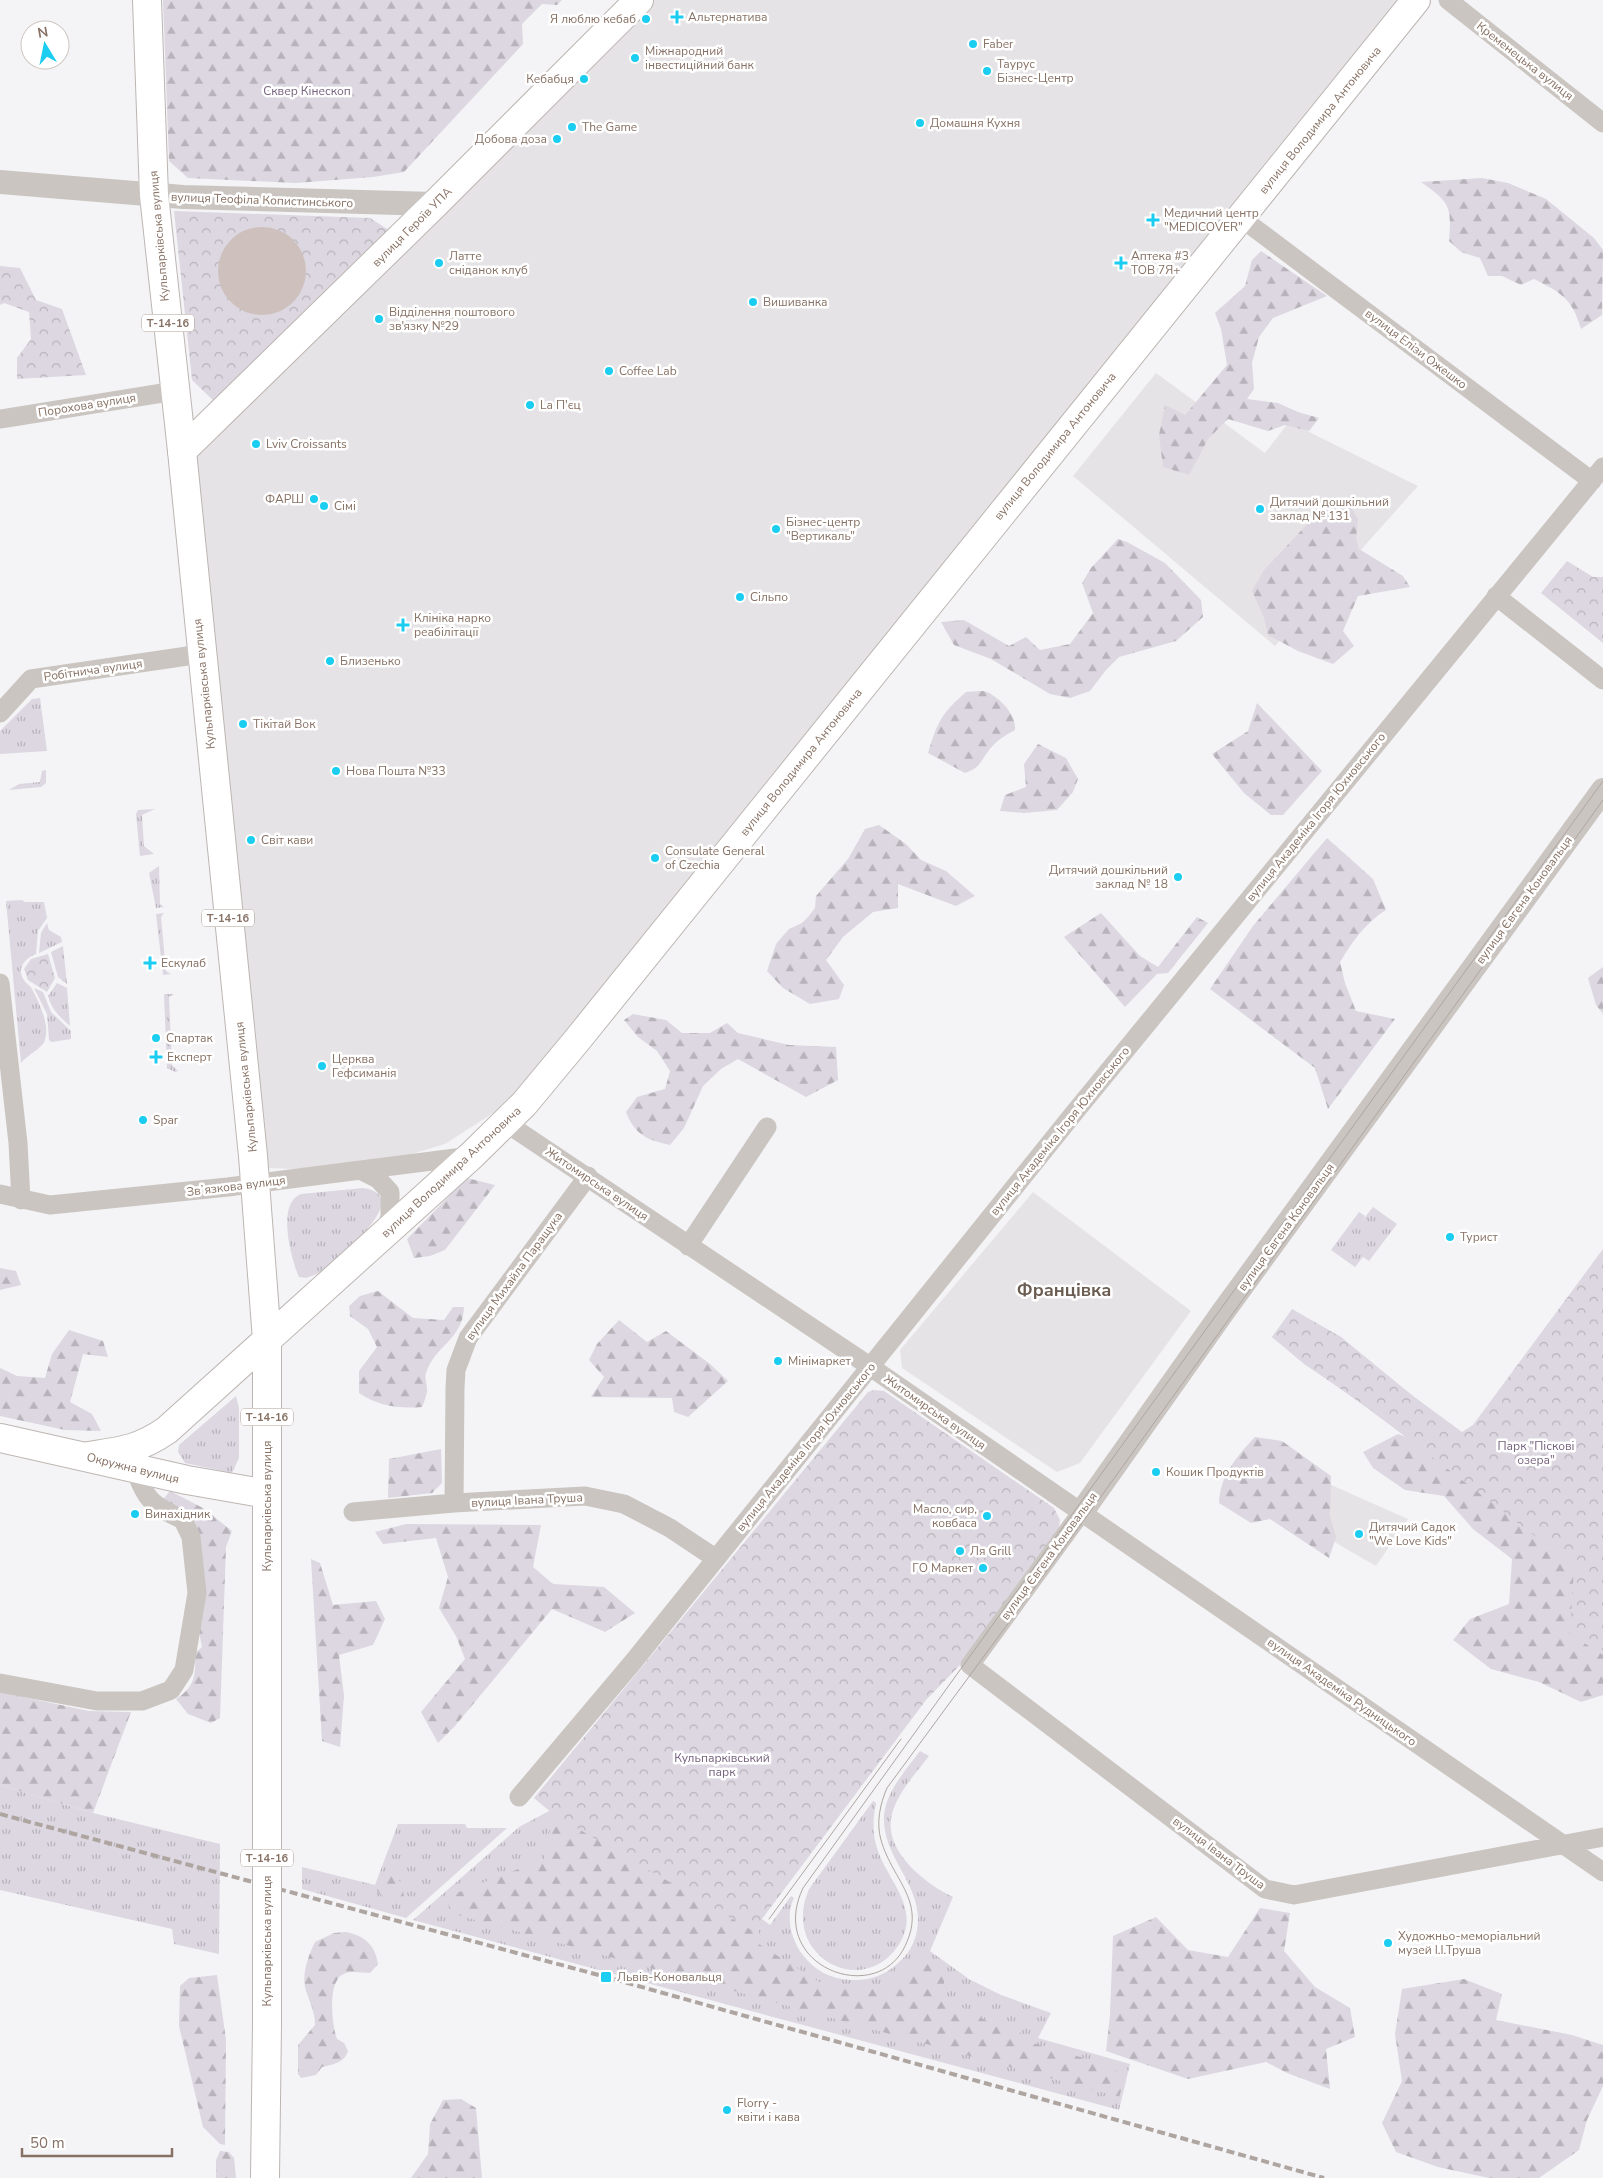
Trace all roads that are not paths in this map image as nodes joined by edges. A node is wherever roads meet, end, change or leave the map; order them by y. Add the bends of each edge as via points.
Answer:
1 (147, 0) edge
2 (639, 0) edge
3 (1416, 0) edge
4 (1448, 0) edge
5 (1603, 123) edge
6 (0, 182) edge
7 (154, 194) junction
8 (435, 204) junction
9 (1241, 218) junction
10 (175, 391) junction
11 (0, 419) edge
12 (182, 451) junction
13 (1597, 474) edge
14 (1496, 596) junction
15 (201, 654) junction
16 (1603, 680) edge
17 (0, 713) edge
18 (1603, 790) edge
19 (0, 984) edge
20 (506, 1123) junction
21 (767, 1127) dead end
22 (472, 1156) junction
23 (362, 1171) junction
24 (588, 1176) junction
25 (254, 1183) junction
26 (0, 1194) edge
27 (21, 1200) junction
28 (382, 1238) junction
29 (688, 1246) junction
30 (266, 1340) junction
31 (871, 1368) junction
32 (167, 1430) junction
33 (0, 1438) edge
34 (88, 1456) junction
35 (135, 1468) junction
36 (186, 1480) junction
37 (267, 1494) junction
38 (454, 1503) junction
39 (353, 1512) dead end
40 (1081, 1513) junction
41 (715, 1558) junction
42 (970, 1665) joint
43 (0, 1683) edge
44 (519, 1797) dead end
45 (1603, 1837) edge
46 (1562, 1844) junction
47 (1603, 1872) edge
48 (265, 2178) edge

1 - 7 main road, Кульпарківська вулиця / Т-14-16
2 - 8 main road, вулиця Героїв УПА
3 - 9 main road, вулиця Володимира Антоновича
4 - 5 street, Кременецька вулиця
6 - 7 street, вулиця Теофіла Копистинського
7 - 8 street, вулиця Теофіла Копистинського via 193,198
7 - 10 main road, Кульпарківська вулиця / Т-14-16
8 - 12 main road, вулиця Героїв УПА
9 - 13 street, вулиця Елізи Ожешко
9 - 20 main road, вулиця Володимира Антоновича via 578,1039
10 - 11 street, Порохова вулиця
10 - 12 main road, Кульпарківська вулиця / Т-14-16
12 - 15 main road, Кульпарківська вулиця / Т-14-16
13 - 14 street, вулиця Академіка Ігоря Юхновського
14 - 16 street
14 - 31 street, вулиця Академіка Ігоря Юхновського via 1070,1118
15 - 17 street, Робітнича вулиця via 31,679
15 - 25 main road, Кульпарківська вулиця / Т-14-16
18 - 40 street, вулиця Євгена Коновальця via 1223,1312
19 - 27 street via 18,1143
20 - 22 main road, вулиця Володимира Антоновича
20 - 24 street, Житомирська вулиця
21 - 29 street
22 - 23 street, Звʼязкова вулиця
22 - 28 main road, вулиця Володимира Антоновича
23 - 25 street, Звʼязкова вулиця
23 - 28 street via 378,1179 390,1192 390,1217
24 - 29 street, Житомирська вулиця
24 - 38 street, вулиця Михайла Паращука via 474,1330 461,1353 455,1388
25 - 27 street, Звʼязкова вулиця via 50,1204
25 - 30 main road, Кульпарківська вулиця / Т-14-16
26 - 27 street, Звʼязкова вулиця
28 - 30 main road, вулиця Володимира Антоновича
29 - 31 street, Житомирська вулиця
30 - 32 main road, вулиця Володимира Антоновича
30 - 37 main road, Кульпарківська вулиця / Т-14-16
31 - 40 street, Житомирська вулиця
31 - 41 street, вулиця Академіка Ігоря Юхновського
32 - 34 main road, вулиця Володимира Антоновича via 148,1443 128,1450
32 - 36 main road via 171,1460
33 - 34 main road, Окружна вулиця
34 - 35 main road, Окружна вулиця
35 - 36 main road, Окружна вулиця
35 - 43 street via 140,1486 154,1506 183,1520 191,1537 197,1593 184,1670 171,1690 142,1701 97,1701
36 - 37 main road, Окружна вулиця
37 - 48 main road, Кульпарківська вулиця / Т-14-16, bridge
38 - 39 street, вулиця Івана Труша
38 - 41 street, вулиця Івана Труша via 585,1496 624,1504 670,1528
40 - 42 street, вулиця Євгена Коновальця
40 - 46 street, вулиця Академіка Рудницького
41 - 44 street, вулиця Академіка Ігоря Юхновського via 633,1662
42 - 46 street, вулиця Івана Труша via 1265,1889 1294,1896
45 - 46 street, вулиця Івана Труша
46 - 47 street, вулиця Академіка Рудницького

